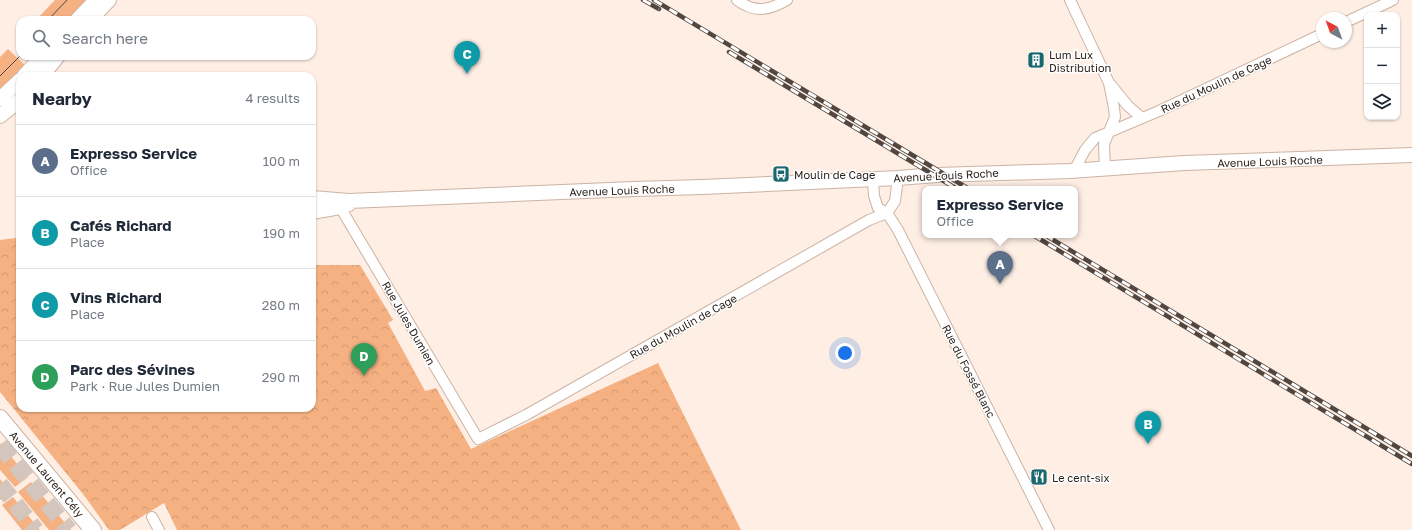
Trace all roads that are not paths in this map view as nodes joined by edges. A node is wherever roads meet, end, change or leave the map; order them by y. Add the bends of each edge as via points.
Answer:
1 (96, 0) edge
2 (109, 0) edge
3 (737, 0) edge
4 (787, 0) edge
5 (1070, 0) edge
6 (1393, 0) edge
7 (81, 16) edge
8 (94, 16) edge
9 (1352, 19) edge
10 (1316, 37) edge
11 (38, 60) edge
12 (55, 60) edge
13 (28, 72) edge
14 (45, 72) edge
15 (1109, 83) junction
16 (13, 100) edge
17 (0, 116) edge
18 (1142, 118) junction
19 (1109, 133) junction
20 (1412, 155) edge
21 (1106, 169) junction
22 (1074, 171) junction
23 (898, 178) junction
24 (873, 179) junction
25 (316, 198) edge
26 (360, 200) junction
27 (340, 208) junction
28 (316, 211) edge
29 (887, 213) junction
30 (0, 418) edge
31 (478, 439) joint
32 (152, 517) dead end
33 (93, 530) edge
34 (159, 530) edge
35 (1049, 530) edge

1 - 7 main road
2 - 8 main road
3 - 4 street via 746,7 758,10 777,6
5 - 15 street
6 - 9 street
10 - 18 street, Rue du Moulin de Cage
11 - 13 main road
12 - 14 main road
15 - 18 street
15 - 19 street via 1115,112
16 - 17 main road
18 - 19 street, Rue du Moulin de Cage
19 - 21 street via 1104,144
19 - 22 street, Rue du Moulin de Cage via 1091,142
20 - 21 main road, Avenue Louis Roche via 1184,163
21 - 22 main road, Avenue Louis Roche
22 - 23 main road, Avenue Louis Roche via 937,174
23 - 24 main road, Avenue Louis Roche
23 - 29 street via 895,201
24 - 26 main road, Avenue Louis Roche
24 - 29 street, Rue du Fossé Blanc via 878,208
25 - 26 main road, Avenue Louis Roche
26 - 27 main road, Avenue Louis Roche
27 - 28 main road, Avenue Louis Roche
27 - 31 street, Rue Jules Dumien
29 - 31 street, Rue du Moulin de Cage via 865,223 526,415
29 - 35 street, Rue du Fossé Blanc via 898,230
30 - 33 main road, Avenue Laurent Cély
32 - 34 street

